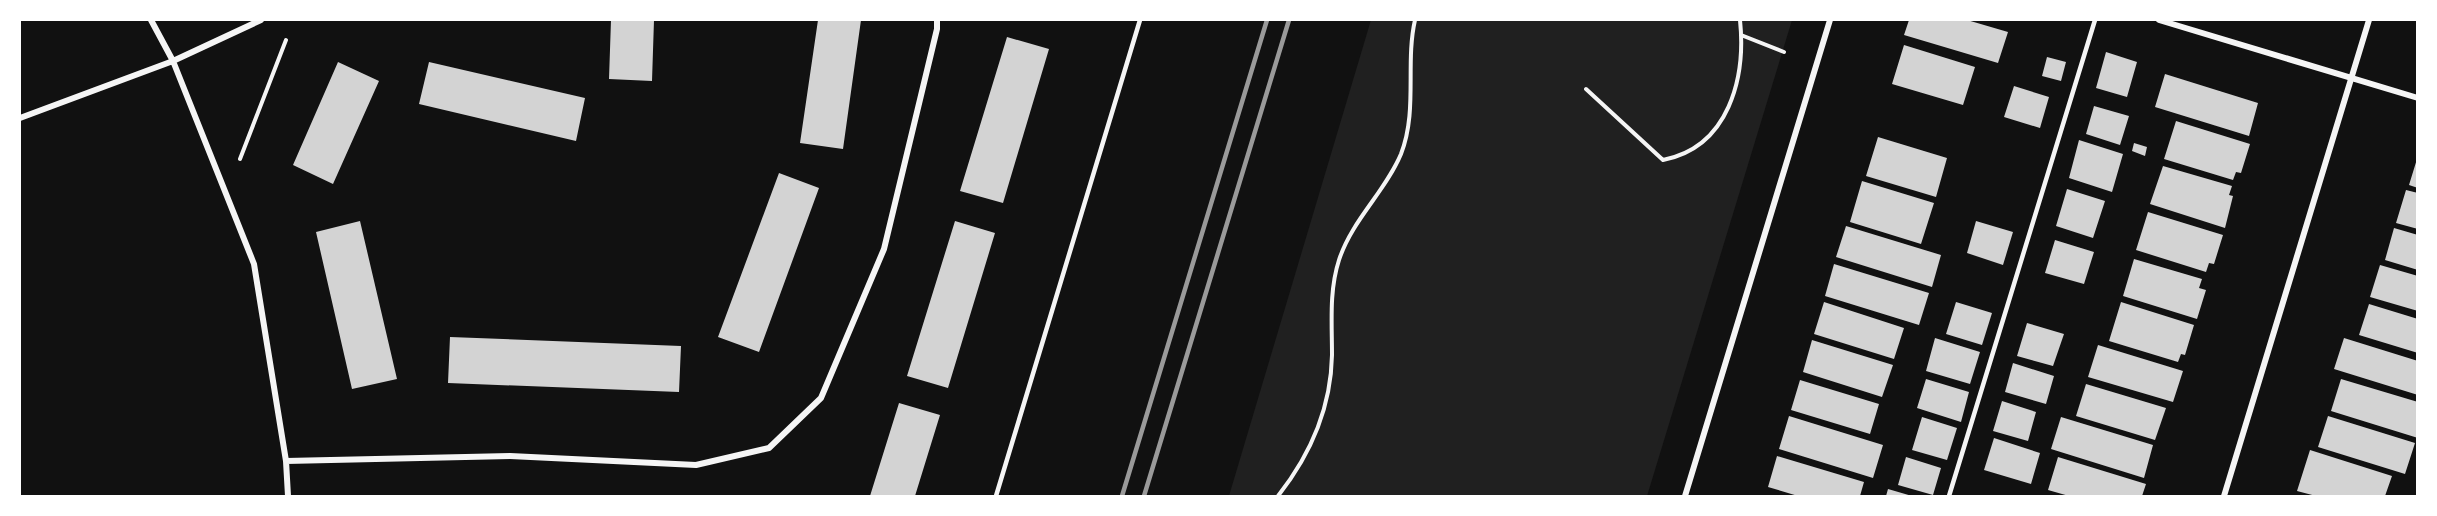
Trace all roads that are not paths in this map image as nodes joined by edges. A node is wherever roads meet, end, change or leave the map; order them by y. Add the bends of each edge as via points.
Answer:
1 (151, 20) edge
2 (261, 20) edge
3 (937, 20) edge
4 (1140, 20) edge
5 (1830, 20) edge
6 (2095, 20) edge
7 (2159, 20) edge
8 (2369, 20) edge
9 (173, 61) junction
10 (2352, 78) junction
11 (2418, 98) edge
12 (20, 118) edge
13 (286, 461) junction
14 (288, 496) edge
15 (996, 496) edge
16 (1685, 496) edge
17 (1949, 496) edge
18 (2224, 496) edge

1 - 9 street
2 - 9 street
3 - 13 street via 884,249 821,398 769,448 696,465 510,456
4 - 15 lane
5 - 16 street
6 - 17 lane
7 - 10 street
8 - 10 street
9 - 12 street
9 - 13 street via 254,264
10 - 11 street
10 - 18 street
13 - 14 street

